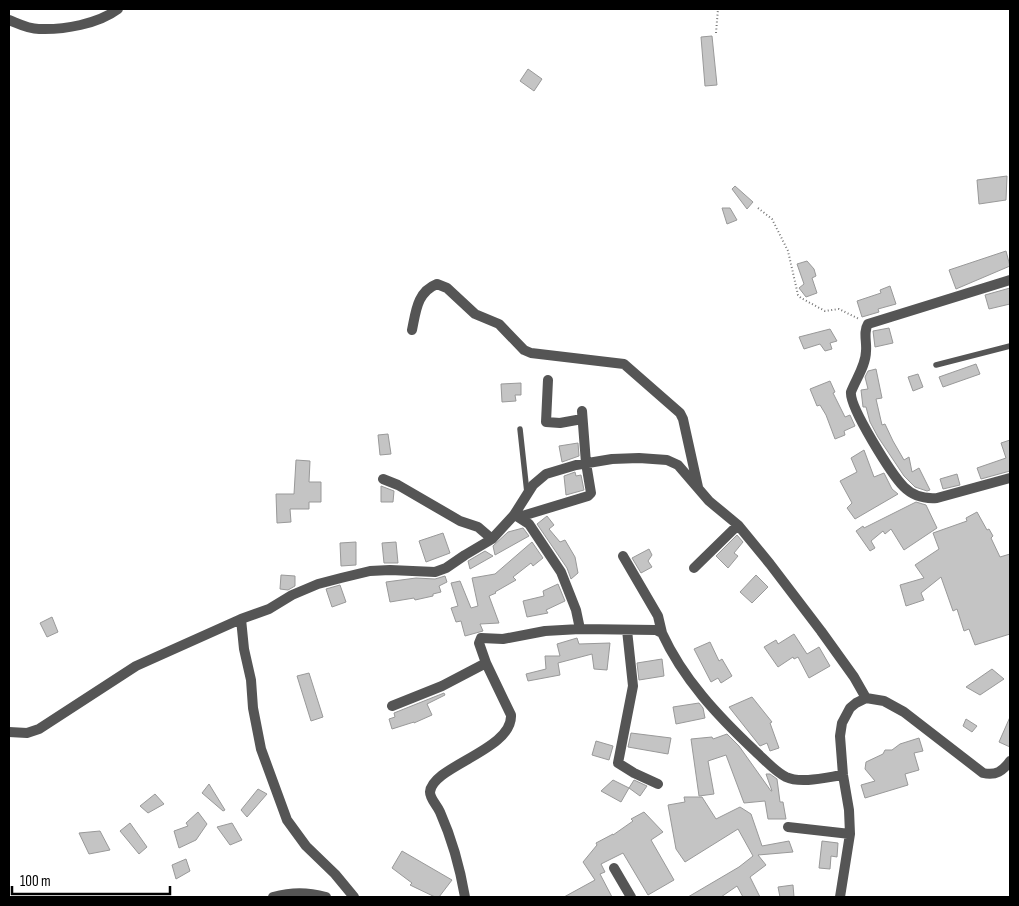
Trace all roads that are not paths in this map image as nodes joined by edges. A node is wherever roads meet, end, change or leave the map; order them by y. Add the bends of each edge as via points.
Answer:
1 (118, 9) edge
2 (9, 20) edge
3 (1010, 280) edge
4 (412, 330) dead end
5 (1010, 346) edge
6 (936, 365) dead end
7 (548, 380) dead end
8 (520, 429) dead end
9 (586, 463) junction
10 (1010, 478) edge
11 (383, 479) dead end
12 (699, 489) junction
13 (528, 493) junction
14 (517, 516) junction
15 (738, 525) junction
16 (492, 540) junction
17 (623, 556) dead end
18 (694, 568) dead end
19 (241, 619) junction
20 (580, 629) junction
21 (627, 630) junction
22 (662, 633) junction
23 (486, 663) junction
24 (866, 698) junction
25 (392, 706) dead end
26 (9, 732) edge
27 (1010, 761) edge
28 (843, 774) junction
29 (658, 784) dead end
30 (788, 827) dead end
31 (850, 834) junction
32 (614, 868) dead end
33 (273, 897) edge
34 (326, 897) edge
35 (354, 897) edge
36 (465, 897) edge
37 (631, 897) edge
38 (840, 897) edge

1 - 2 street via 82,24 55,28 24,27
3 - 10 street via 868,324 865,329 866,353 850,398 889,467 905,488 916,496 936,498
4 - 12 street via 421,296 437,284 447,288 475,314 499,324 524,350 624,364 680,413
5 - 6 lane
7 - 9 street via 546,422 560,423 582,415
8 - 13 lane
9 - 12 street via 624,458 667,460 678,465
9 - 13 street via 546,474
9 - 14 street via 592,490 588,496
11 - 16 street via 454,518 478,527
12 - 15 street
13 - 14 street
14 - 16 street
14 - 20 street via 529,524 561,572
15 - 18 street
15 - 24 street via 821,631
16 - 19 street via 435,572 370,571 341,578 318,584 263,612
17 - 22 street via 658,616
19 - 26 street via 136,666 39,729 27,733
19 - 35 street via 261,749 287,820 306,846
20 - 21 street
20 - 23 street via 545,631 503,639 481,638 479,643
21 - 22 street
21 - 29 street via 633,686 618,763
22 - 28 street via 688,678 724,721 774,770 793,779
23 - 25 street via 442,686
23 - 36 street via 512,721 502,736 456,766 430,791 447,828
24 - 27 street via 884,701 904,712 983,773 998,773
24 - 28 street via 850,708 842,723
28 - 31 street
30 - 31 street
31 - 38 street
32 - 37 street
33 - 34 street via 311,893

